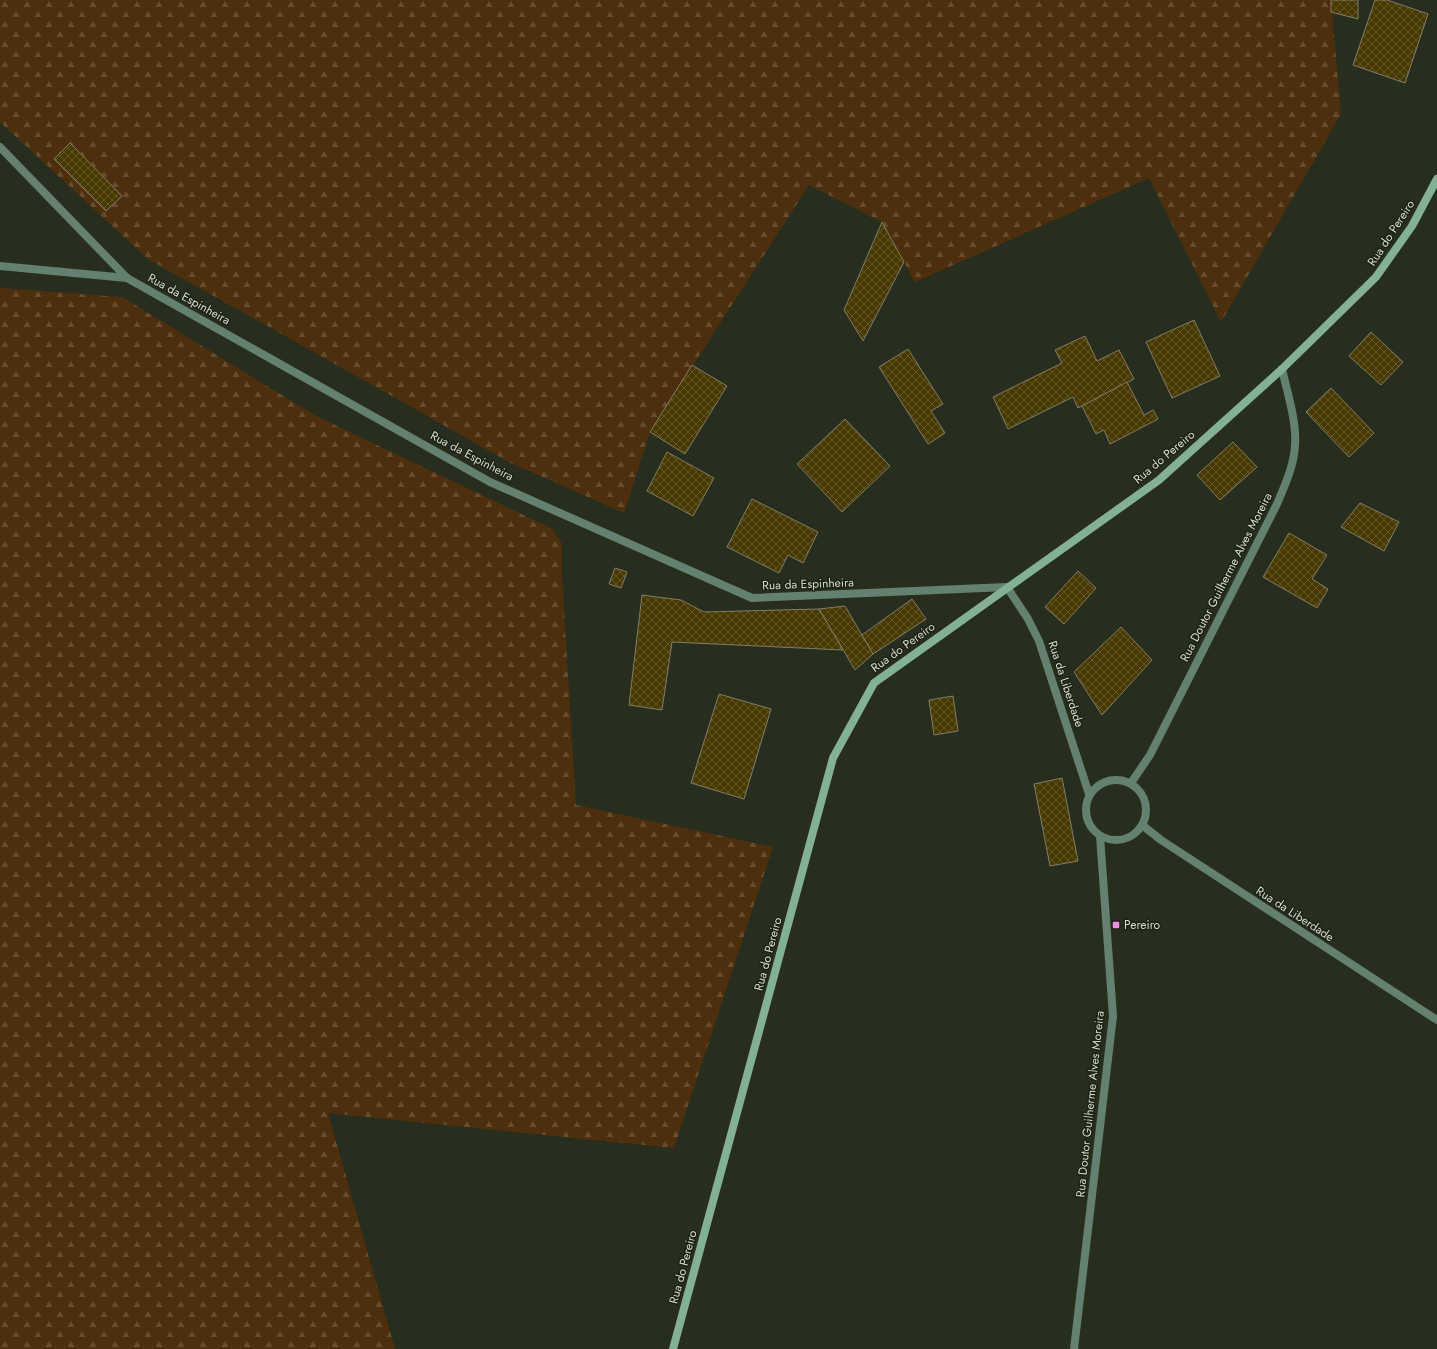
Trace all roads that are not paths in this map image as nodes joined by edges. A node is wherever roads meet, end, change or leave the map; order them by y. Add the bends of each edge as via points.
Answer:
1 (0, 147) edge
2 (1437, 179) edge
3 (0, 266) edge
4 (127, 278) junction
5 (1282, 370) junction
6 (1007, 587) junction
7 (1131, 783) junction
8 (1089, 794) junction
9 (1142, 825) junction
10 (1100, 836) junction
11 (1437, 1020) edge
12 (673, 1349) edge
13 (1074, 1349) edge

1 - 4 street, Rua da Espinheira
2 - 5 main road, Rua do Pereiro via 1412,226 1376,277
3 - 4 street
4 - 6 street, Rua da Espinheira via 490,482 752,598
5 - 6 main road, Rua do Pereiro via 1159,480
5 - 7 street, Rua Doutor Guilherme Alves Moreira via 1295,428 1292,463 1287,482 1150,755
6 - 8 street, Rua da Liberdade via 1039,641
6 - 12 main road, Rua do Pereiro via 874,683 833,758
7 - 8 street via 1108,780 1095,787
7 - 9 street via 1138,789 1146,806 1146,816
8 - 10 street via 1085,813 1093,830
9 - 10 street via 1136,832 1119,840
9 - 11 street, Rua da Liberdade via 1161,840
10 - 13 street, Rua Doutor Guilherme Alves Moreira via 1113,1016

